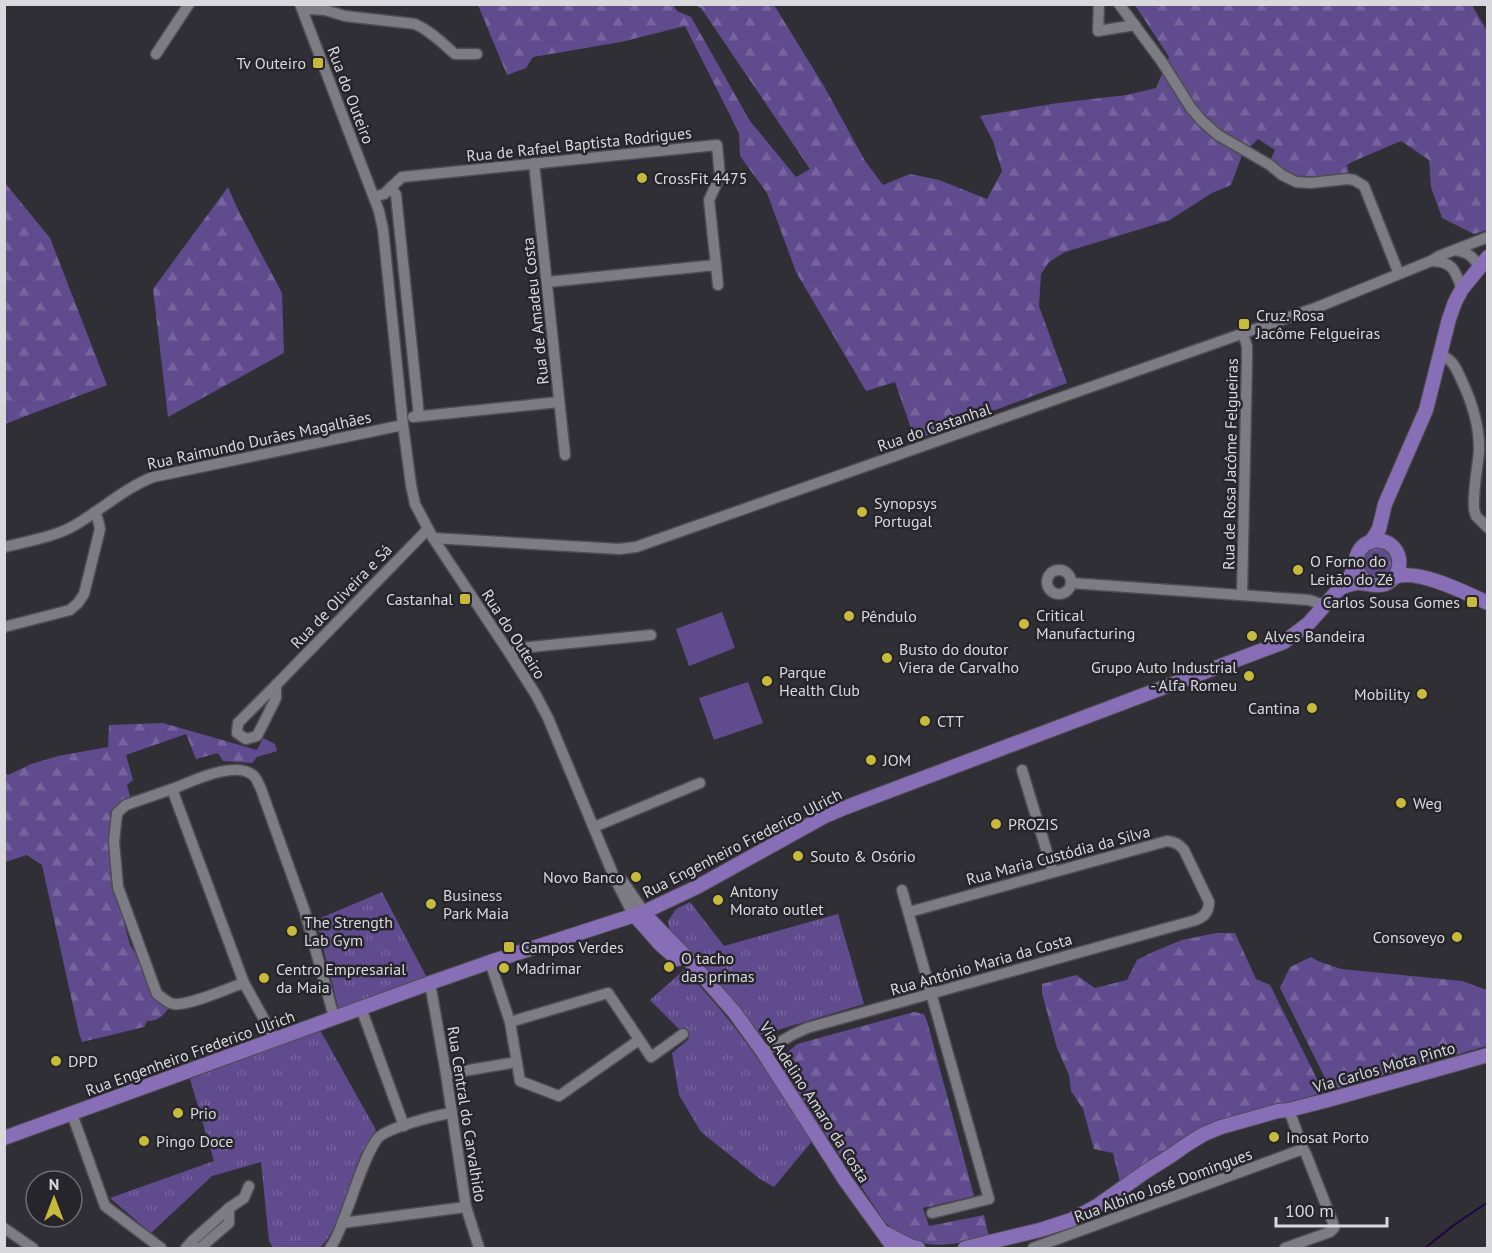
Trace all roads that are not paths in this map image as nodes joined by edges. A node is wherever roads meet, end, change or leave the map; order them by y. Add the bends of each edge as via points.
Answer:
1 (189, 4) edge
2 (1099, 4) edge
3 (1119, 4) edge
4 (302, 8) edge
5 (1135, 25) junction
6 (156, 54) dead end
7 (477, 54) dead end
8 (534, 163) junction
9 (391, 187) junction
10 (374, 197) junction
11 (1488, 237) edge
12 (1454, 250) junction
13 (1431, 261) junction
14 (1449, 264) junction
15 (716, 265) junction
16 (1480, 267) edge
17 (1399, 274) junction
18 (547, 282) junction
19 (718, 285) dead end
20 (1462, 290) junction
21 (1243, 334) junction
22 (1441, 355) junction
23 (559, 402) junction
24 (418, 416) junction
25 (403, 421) junction
26 (565, 455) dead end
27 (95, 512) junction
28 (1381, 522) junction
29 (1488, 528) edge
30 (430, 533) junction
31 (1371, 542) junction
32 (1386, 542) junction
33 (4, 547) edge
34 (1399, 558) junction
35 (1356, 566) junction
36 (1395, 577) junction
37 (1071, 583) dead end
38 (1371, 584) junction
39 (1338, 588) junction
40 (1488, 594) edge
41 (1242, 595) junction
42 (1488, 603) edge
43 (1324, 605) junction
44 (4, 627) edge
45 (651, 635) dead end
46 (510, 654) junction
47 (276, 685) junction
48 (1022, 770) dead end
49 (700, 783) dead end
50 (172, 789) junction
51 (594, 826) junction
52 (1053, 872) junction
53 (902, 890) dead end
54 (662, 904) junction
55 (1208, 911) joint
56 (909, 912) junction
57 (639, 914) junction
58 (661, 930) junction
59 (490, 962) junction
60 (703, 978) junction
61 (244, 983) junction
62 (430, 983) junction
63 (930, 993) junction
64 (362, 1008) junction
65 (334, 1017) junction
66 (510, 1022) junction
67 (683, 1034) dead end
68 (274, 1039) junction
69 (639, 1040) junction
70 (763, 1052) junction
71 (1488, 1055) edge
72 (517, 1062) junction
73 (446, 1074) junction
74 (1289, 1110) junction
75 (452, 1113) junction
76 (72, 1114) junction
77 (404, 1126) junction
78 (4, 1138) edge
79 (1303, 1149) junction
80 (249, 1186) dead end
81 (466, 1207) junction
82 (229, 1208) junction
83 (932, 1213) dead end
84 (342, 1223) junction
85 (878, 1227) junction
86 (4, 1228) edge
87 (33, 1248) edge
88 (161, 1248) edge
89 (186, 1248) edge
90 (197, 1248) edge
91 (330, 1248) edge
92 (479, 1248) edge
93 (894, 1248) edge
94 (918, 1248) edge
95 (965, 1248) edge
96 (1033, 1248) edge
97 (1285, 1248) edge

1 - 6 street
2 - 5 street via 1098,31
3 - 5 street
4 - 7 street via 415,24 455,54
4 - 10 street, Rua do Outeiro
5 - 17 street via 1191,108 1218,135 1296,182 1347,179 1364,186
8 - 9 street, Rua de Rafael Baptista Rodrigues via 402,177
8 - 15 street, Rua de Rafael Baptista Rodrigues via 717,145 720,176 709,200
8 - 18 street, Rua de Amadeu Costa
9 - 10 street
9 - 24 street via 396,195
10 - 25 street, Rua do Outeiro via 382,229
11 - 12 street, Rua do Castanhal
12 - 13 street, Rua do Castanhal
12 - 16 street via 1472,256
13 - 14 street
13 - 17 street, Rua do Castanhal
14 - 16 street
14 - 20 street
15 - 18 street
15 - 19 street
16 - 20 main road
17 - 21 street, Rua do Castanhal
18 - 23 street, Rua de Amadeu Costa
20 - 22 main road via 1452,309
21 - 30 street, Rua do Castanhal via 636,547 619,549
21 - 41 street, Rua de Rosa Jacôme Felgueiras via 1248,358
22 - 28 main road via 1424,417 1385,504
22 - 29 street via 1452,361 1472,403 1479,450 1474,509
23 - 24 street
23 - 26 street, Rua de Amadeu Costa
24 - 25 street
25 - 27 street, Rua Raimundo Durães Magalhães via 164,473 143,481
25 - 30 street, Rua do Outeiro via 411,485
27 - 33 street, Rua Raimundo Durães Magalhães via 67,529
27 - 44 street via 100,529 78,603 70,610
28 - 31 main road
28 - 32 main road
30 - 46 street, Rua do Outeiro
30 - 47 street, Rua de Oliveira e Sá
31 - 32 main road
31 - 35 main road via 1360,549
32 - 34 main road
34 - 36 main road
34 - 40 main road
35 - 38 main road via 1360,577
35 - 39 main road, Rua Engenheiro Frederico Ulrich
36 - 38 main road via 1384,584
36 - 42 main road via 1415,575
37 - 41 street
38 - 39 main road via 1355,582
39 - 43 main road, Rua Engenheiro Frederico Ulrich
41 - 43 street via 1309,600
43 - 54 main road, Rua Engenheiro Frederico Ulrich via 1284,642 825,816
45 - 46 street via 520,648
46 - 51 street, Rua do Outeiro via 548,718
47 - 47 street, Rua de Oliveira e Sá via 238,723 237,734 246,739 256,736 276,698
48 - 52 street
49 - 51 street
50 - 61 street
50 - 61 street via 126,804 117,813 114,842 118,887 157,994 174,1004 190,1002
50 - 65 street via 230,770 254,776 305,912
51 - 57 street, Rua do Outeiro via 615,879
52 - 55 street, Rua Maria Custódia da Silva via 1174,842 1184,850 1209,902
52 - 56 street, Rua Maria Custódia da Silva
53 - 56 street
54 - 57 main road, Rua Engenheiro Frederico Ulrich
54 - 58 main road
55 - 63 street, Rua António Maria da Costa via 1196,920
56 - 63 street
57 - 58 main road, Via Adelino Amaro da Costa
57 - 59 main road, Rua Engenheiro Frederico Ulrich
57 - 60 main road, Via Adelino Amaro da Costa via 661,945
58 - 60 main road, Via Adelino Amaro da Costa
59 - 62 main road, Rua Engenheiro Frederico Ulrich
59 - 66 street
60 - 70 main road, Via Adelino Amaro da Costa
61 - 68 street
62 - 64 main road, Rua Engenheiro Frederico Ulrich
62 - 73 street, Rua Central do Carvalhido
63 - 70 street, Rua António Maria da Costa via 807,1029
63 - 83 street via 989,1199
64 - 65 main road, Rua Engenheiro Frederico Ulrich
64 - 77 street
65 - 68 main road, Rua Engenheiro Frederico Ulrich
66 - 69 street via 608,993
66 - 72 street
67 - 69 street via 651,1057
68 - 76 main road, Rua Engenheiro Frederico Ulrich
69 - 72 street via 559,1096 520,1081
70 - 85 main road, Via Adelino Amaro da Costa
71 - 74 main road, Via Carlos Mota Pinto
72 - 73 street
73 - 75 street, Rua Central do Carvalhido
74 - 79 street
74 - 95 main road, Via Carlos Mota Pinto via 1281,1118 1173,1155 1071,1220
75 - 77 street
75 - 81 street, Rua Central do Carvalhido
76 - 78 main road, Rua Engenheiro Frederico Ulrich
76 - 88 street via 105,1206
77 - 84 street via 379,1137 371,1149
79 - 96 street, Rua Albino José Domingues
79 - 97 street via 1334,1228
80 - 82 street via 244,1198
81 - 84 street
81 - 92 street, Rua Central do Carvalhido
82 - 89 street
82 - 90 street via 229,1223
84 - 91 street
85 - 93 main road, Via Adelino Amaro da Costa
85 - 94 main road
86 - 87 street

